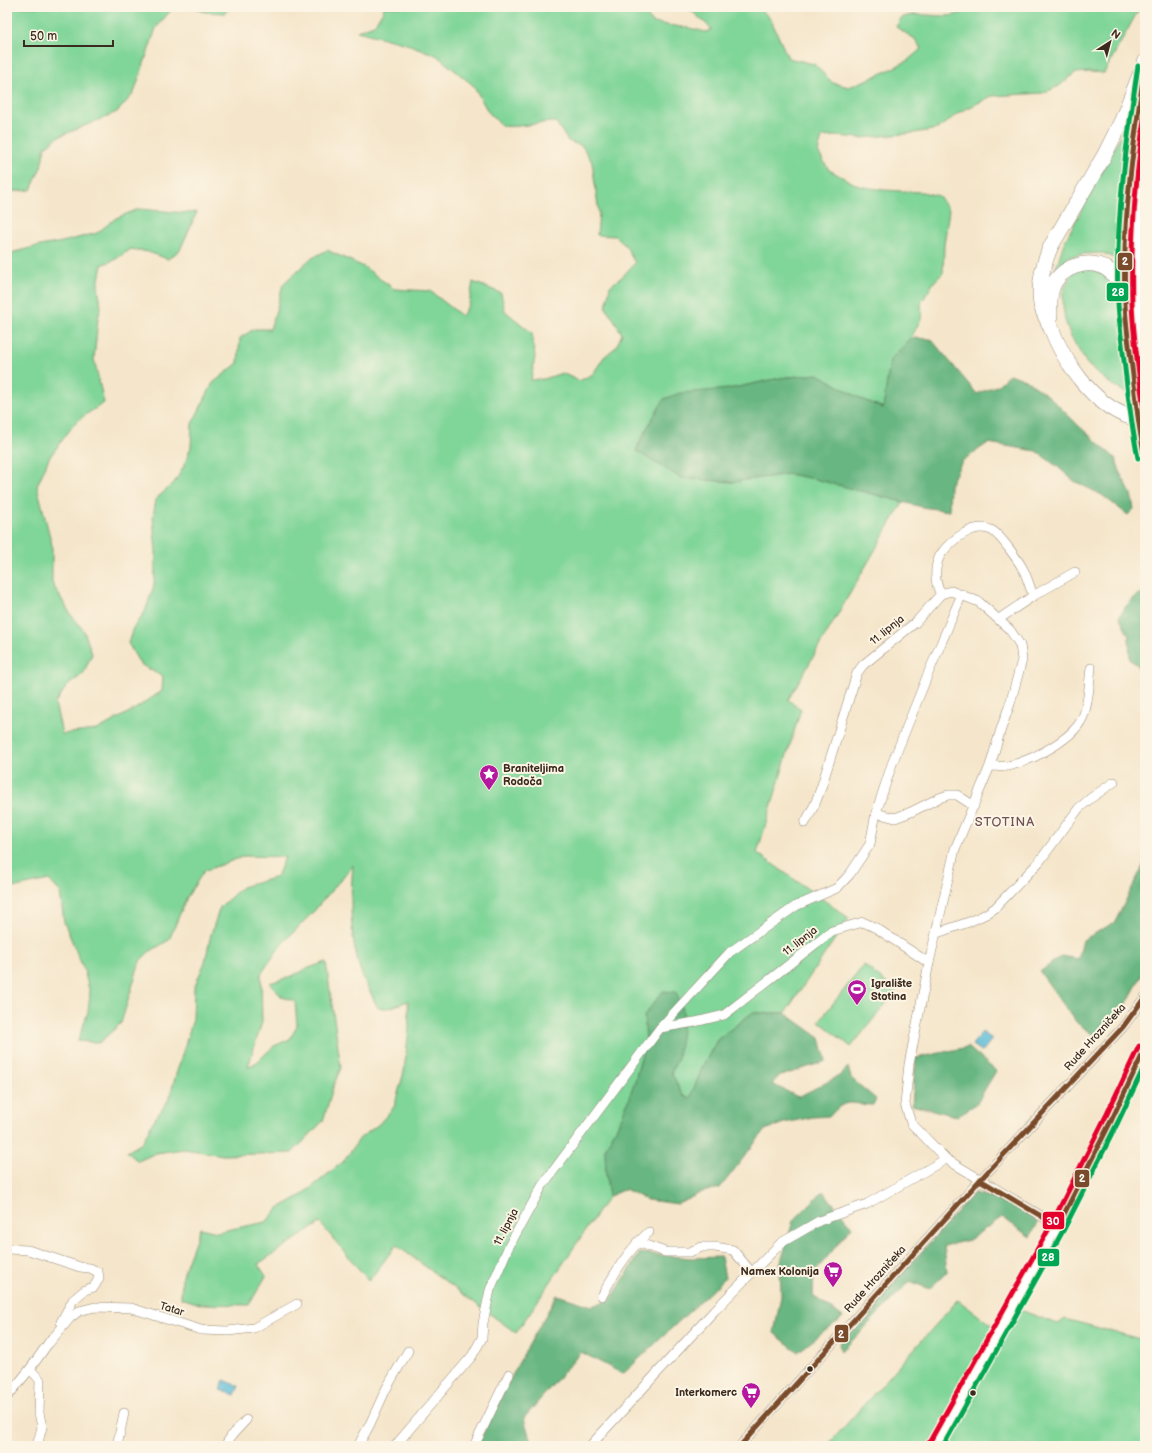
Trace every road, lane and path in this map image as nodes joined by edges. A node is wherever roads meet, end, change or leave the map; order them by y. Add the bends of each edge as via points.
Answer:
1 (1145, 62) edge
2 (1145, 67) edge
3 (1145, 148) edge
4 (1125, 290) junction
5 (1050, 327) junction
6 (1145, 374) edge
7 (1145, 421) edge
8 (1145, 456) edge
9 (1075, 572) dead end
10 (941, 594) junction
11 (962, 594) junction
12 (1033, 596) junction
13 (999, 619) junction
14 (1091, 668) dead end
15 (990, 766) junction
16 (1114, 782) dead end
17 (974, 806) junction
18 (876, 813) junction
19 (805, 823) dead end
20 (937, 933) junction
21 (929, 963) junction
22 (1145, 997) edge
23 (660, 1028) junction
24 (1145, 1049) edge
25 (946, 1159) junction
26 (980, 1180) junction
27 (1058, 1226) junction
28 (649, 1232) dead end
29 (637, 1242) junction
30 (7, 1248) edge
31 (752, 1273) junction
32 (602, 1296) dead end
33 (297, 1304) dead end
34 (49, 1343) junction
35 (408, 1351) dead end
36 (30, 1369) junction
37 (509, 1374) dead end
38 (7, 1397) edge
39 (124, 1413) dead end
40 (246, 1420) dead end
41 (37, 1446) edge
42 (118, 1446) edge
43 (225, 1446) edge
44 (358, 1446) edge
45 (395, 1446) edge
46 (474, 1446) edge
47 (590, 1446) edge
48 (740, 1446) edge
49 (935, 1446) edge

1 - 5 main road via 1122,120 1104,156 1061,228 1045,261 1040,291 1042,306
2 - 4 main road via 1129,183
3 - 6 main road via 1138,260 1140,345
4 - 5 main road via 1106,268 1083,265 1070,268 1061,274 1052,288
4 - 8 main road, bridge via 1127,333
5 - 7 main road via 1066,361 1086,386 1109,406 1127,416
9 - 12 street
10 - 11 street via 951,590
10 - 12 street via 935,573 941,554 966,532 978,528 991,530 1009,550 1025,572
10 - 19 street, 11. lipnja via 927,612 862,665 857,673 821,788
11 - 13 street via 979,602
11 - 18 street, 11. lipnja via 892,764
12 - 13 street
13 - 15 street via 1020,645 1022,660
14 - 15 street via 1084,715 1076,728 1049,749 1007,766
15 - 17 street
16 - 20 street via 1079,808 1039,862 995,908 969,922
17 - 18 street via 957,795 938,798 895,818
17 - 20 street via 955,849
18 - 23 street, 11. lipnja via 870,844 850,874 836,888 796,906 730,952
20 - 21 street
21 - 23 street, 11. lipnja via 863,922 832,931 724,1015
21 - 25 street via 909,1064 906,1104 911,1123
22 - 26 street, Rude Hrozničeka via 1122,1027
23 - 45 street, 11. lipnja via 542,1186 508,1248 490,1290 482,1338 472,1356
24 - 27 main road
25 - 26 street
25 - 31 street via 867,1204 819,1221 781,1243
26 - 27 street
26 - 48 street, Rude Hrozničeka
27 - 49 main road
28 - 29 street
29 - 31 street via 664,1252 689,1252 702,1247 733,1250
29 - 32 street
30 - 34 street, Tatar via 28,1250 98,1272 100,1278 94,1287 85,1290 73,1300
31 - 47 street
33 - 34 street, Tatar via 254,1328 228,1331 201,1330 131,1308 95,1307 79,1311 70,1318
34 - 36 street, Tatar
35 - 44 street
36 - 38 street, Tatar
36 - 41 street via 40,1380 38,1404 42,1427
37 - 46 street
39 - 42 street
40 - 43 street

